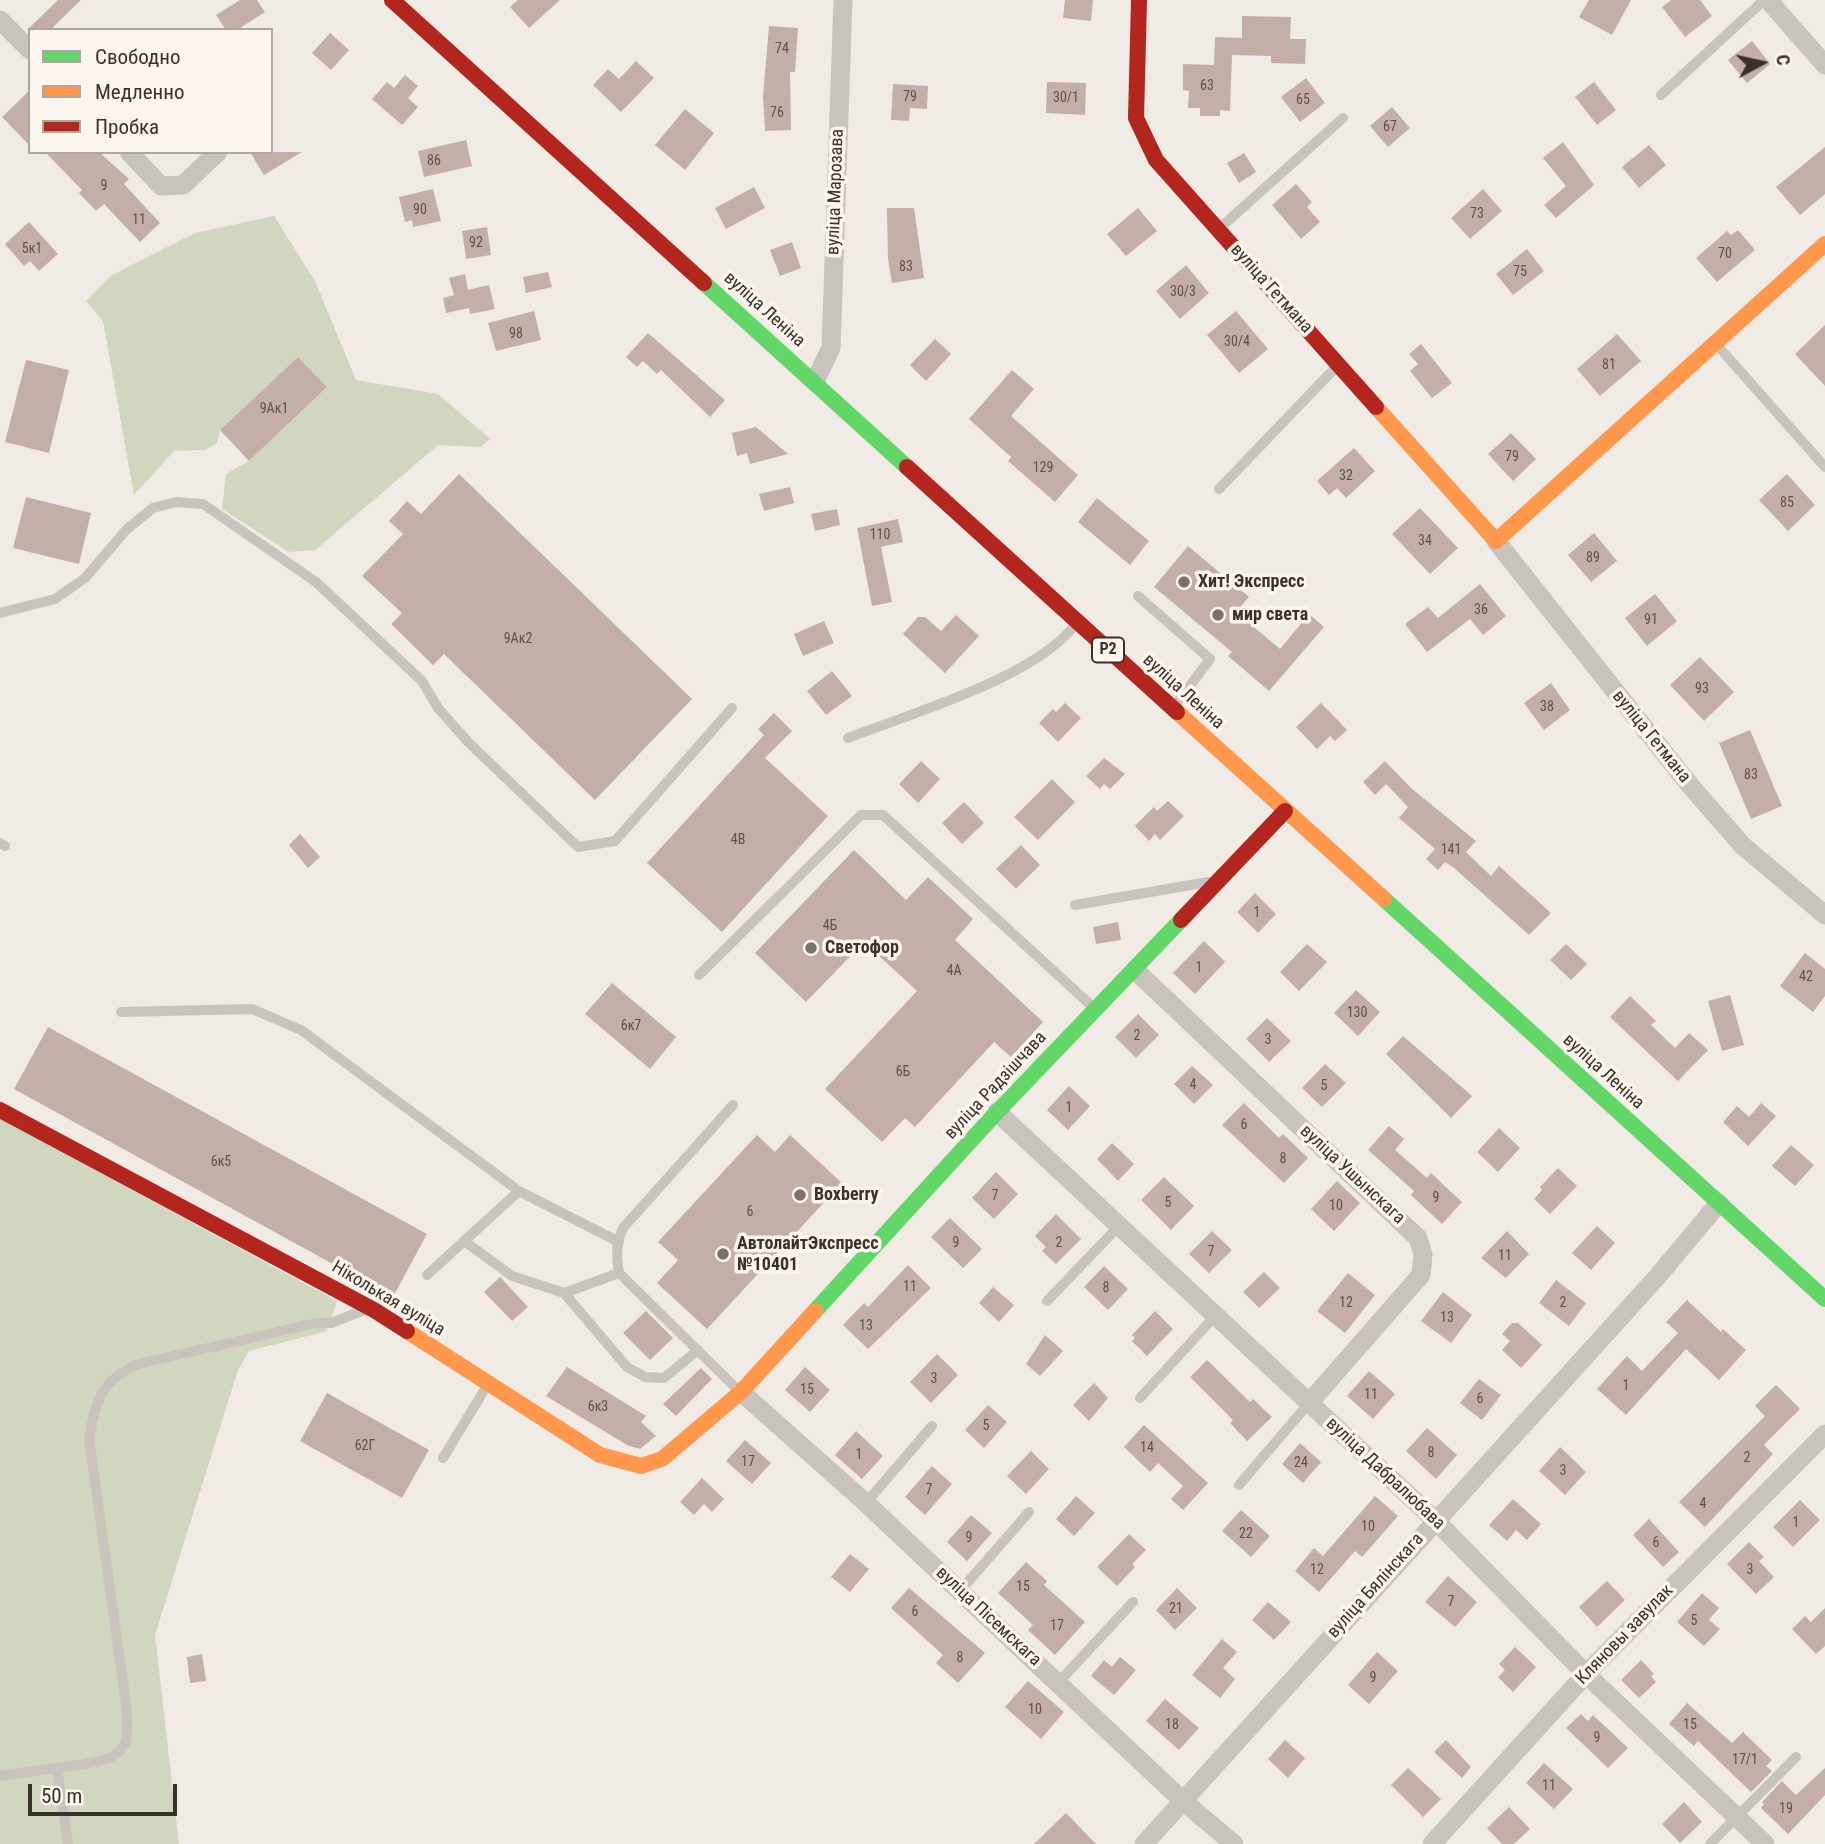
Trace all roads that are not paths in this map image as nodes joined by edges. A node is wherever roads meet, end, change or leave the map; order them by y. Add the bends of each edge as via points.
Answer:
1 (392, 0) edge
2 (843, 0) edge
3 (1139, 0) edge
4 (1766, 0) edge
5 (0, 20) edge
6 (28, 48) edge
7 (1825, 65) edge
8 (1661, 95) dead end
9 (1343, 118) dead end
10 (131, 154) edge
11 (216, 154) edge
12 (1219, 230) junction
13 (1825, 244) edge
14 (1716, 344) junction
15 (1339, 364) junction
16 (815, 381) junction
17 (1825, 467) edge
18 (1219, 489) dead end
19 (1496, 541) junction
20 (1138, 596) dead end
21 (0, 613) edge
22 (1077, 622) junction
23 (732, 708) dead end
24 (1172, 709) junction
25 (848, 738) dead end
26 (1285, 811) junction
27 (1219, 880) junction
28 (1075, 905) dead end
29 (1825, 915) edge
30 (1135, 970) junction
31 (699, 975) dead end
32 (1096, 1009) junction
33 (121, 1012) dead end
34 (733, 1105) dead end
35 (0, 1110) edge
36 (997, 1112) junction
37 (519, 1191) junction
38 (1719, 1203) junction
39 (1119, 1226) junction
40 (464, 1241) junction
41 (617, 1241) junction
42 (620, 1273) junction
43 (427, 1275) dead end
44 (564, 1293) junction
45 (1825, 1298) edge
46 (1047, 1301) dead end
47 (374, 1310) junction
48 (1216, 1316) junction
49 (698, 1350) junction
50 (488, 1383) junction
51 (741, 1392) junction
52 (1140, 1398) dead end
53 (1310, 1404) junction
54 (932, 1426) dead end
55 (1825, 1434) edge
56 (443, 1458) dead end
57 (1240, 1485) dead end
58 (866, 1503) junction
59 (1029, 1512) dead end
60 (1435, 1520) junction
61 (960, 1591) junction
62 (1133, 1601) dead end
63 (1586, 1674) junction
64 (1058, 1683) junction
65 (1796, 1757) dead end
66 (57, 1768) junction
67 (0, 1776) edge
68 (1183, 1801) junction
69 (1737, 1818) junction
70 (68, 1844) edge
71 (1143, 1844) edge
72 (1234, 1844) edge
73 (1432, 1844) edge
74 (1710, 1844) edge
75 (1765, 1844) edge

1 - 16 street, вуліца Леніна / Р2
2 - 16 street, вуліца Марозава via 831,348
3 - 12 street, вуліца Гетмана via 1136,118 1156,160
4 - 7 street
4 - 8 lane
5 - 6 street
9 - 12 lane
10 - 11 street via 161,186 183,185
12 - 15 street, вуліца Гетмана
13 - 14 street
14 - 17 lane
14 - 19 street
15 - 18 lane
15 - 19 street, вуліца Гетмана
16 - 22 street, вуліца Леніна / Р2
19 - 29 street, вуліца Гетмана via 1743,846
20 - 24 lane via 1210,659
21 - 23 lane via 55,599 85,578 127,529 153,508 176,502 202,504 316,582 422,681 438,708 470,743 578,847 615,841
22 - 24 street, вуліца Леніна / Р2
22 - 25 lane via 1065,638 1003,677
24 - 26 street, вуліца Леніна / Р2
26 - 27 street, вуліца Радзішчава
26 - 38 street, вуліца Леніна / Р2
27 - 28 lane
27 - 30 street, вуліца Радзішчава
30 - 32 street, вуліца Радзішчава
30 - 53 street, вуліца Ушынскага via 1418,1238 1423,1254 1421,1275
31 - 32 lane via 861,815 883,815
32 - 36 street, вуліца Радзішчава
33 - 37 lane via 252,1009 301,1030
34 - 41 lane via 623,1228
35 - 47 street, Ніколькая вуліца
36 - 39 street, вуліца Дабралюбава
36 - 51 street, вуліца Радзішчава
37 - 40 lane
37 - 41 lane
38 - 45 street, вуліца Леніна / Р2
38 - 60 street, вуліца Бялінскага
39 - 46 lane
39 - 48 street, вуліца Дабралюбава
40 - 43 lane
40 - 44 lane via 512,1276
41 - 42 lane
42 - 44 lane
42 - 49 lane
44 - 49 lane via 627,1367 645,1377 664,1378
47 - 50 street, Ніколькая вуліца
47 - 66 lane via 138,1364 118,1373 97,1398 89,1439 127,1712 126,1742 117,1754 105,1759
48 - 52 lane
48 - 53 street, вуліца Дабралюбава
49 - 51 lane
50 - 51 street, Ніколькая вуліца via 600,1455 641,1466 662,1459
50 - 56 lane
51 - 58 street, вуліца Пісемскага
53 - 57 lane
53 - 60 street, вуліца Дабралюбава
54 - 58 lane
55 - 63 street, Кляновы завулак
58 - 61 street, вуліца Пісемскага
59 - 61 lane
60 - 63 street, вуліца Дабралюбава
60 - 68 street, вуліца Бялінскага
61 - 64 street, вуліца Пісемскага
62 - 64 lane
63 - 69 street, вуліца Дабралюбава
63 - 73 street, Кляновы завулак
64 - 68 street, вуліца Пісемскага
65 - 69 lane
66 - 67 lane
66 - 70 lane
68 - 71 street, вуліца Бялінскага
68 - 72 street, вуліца Пісемскага
69 - 74 lane
69 - 75 street, вуліца Дабралюбава

